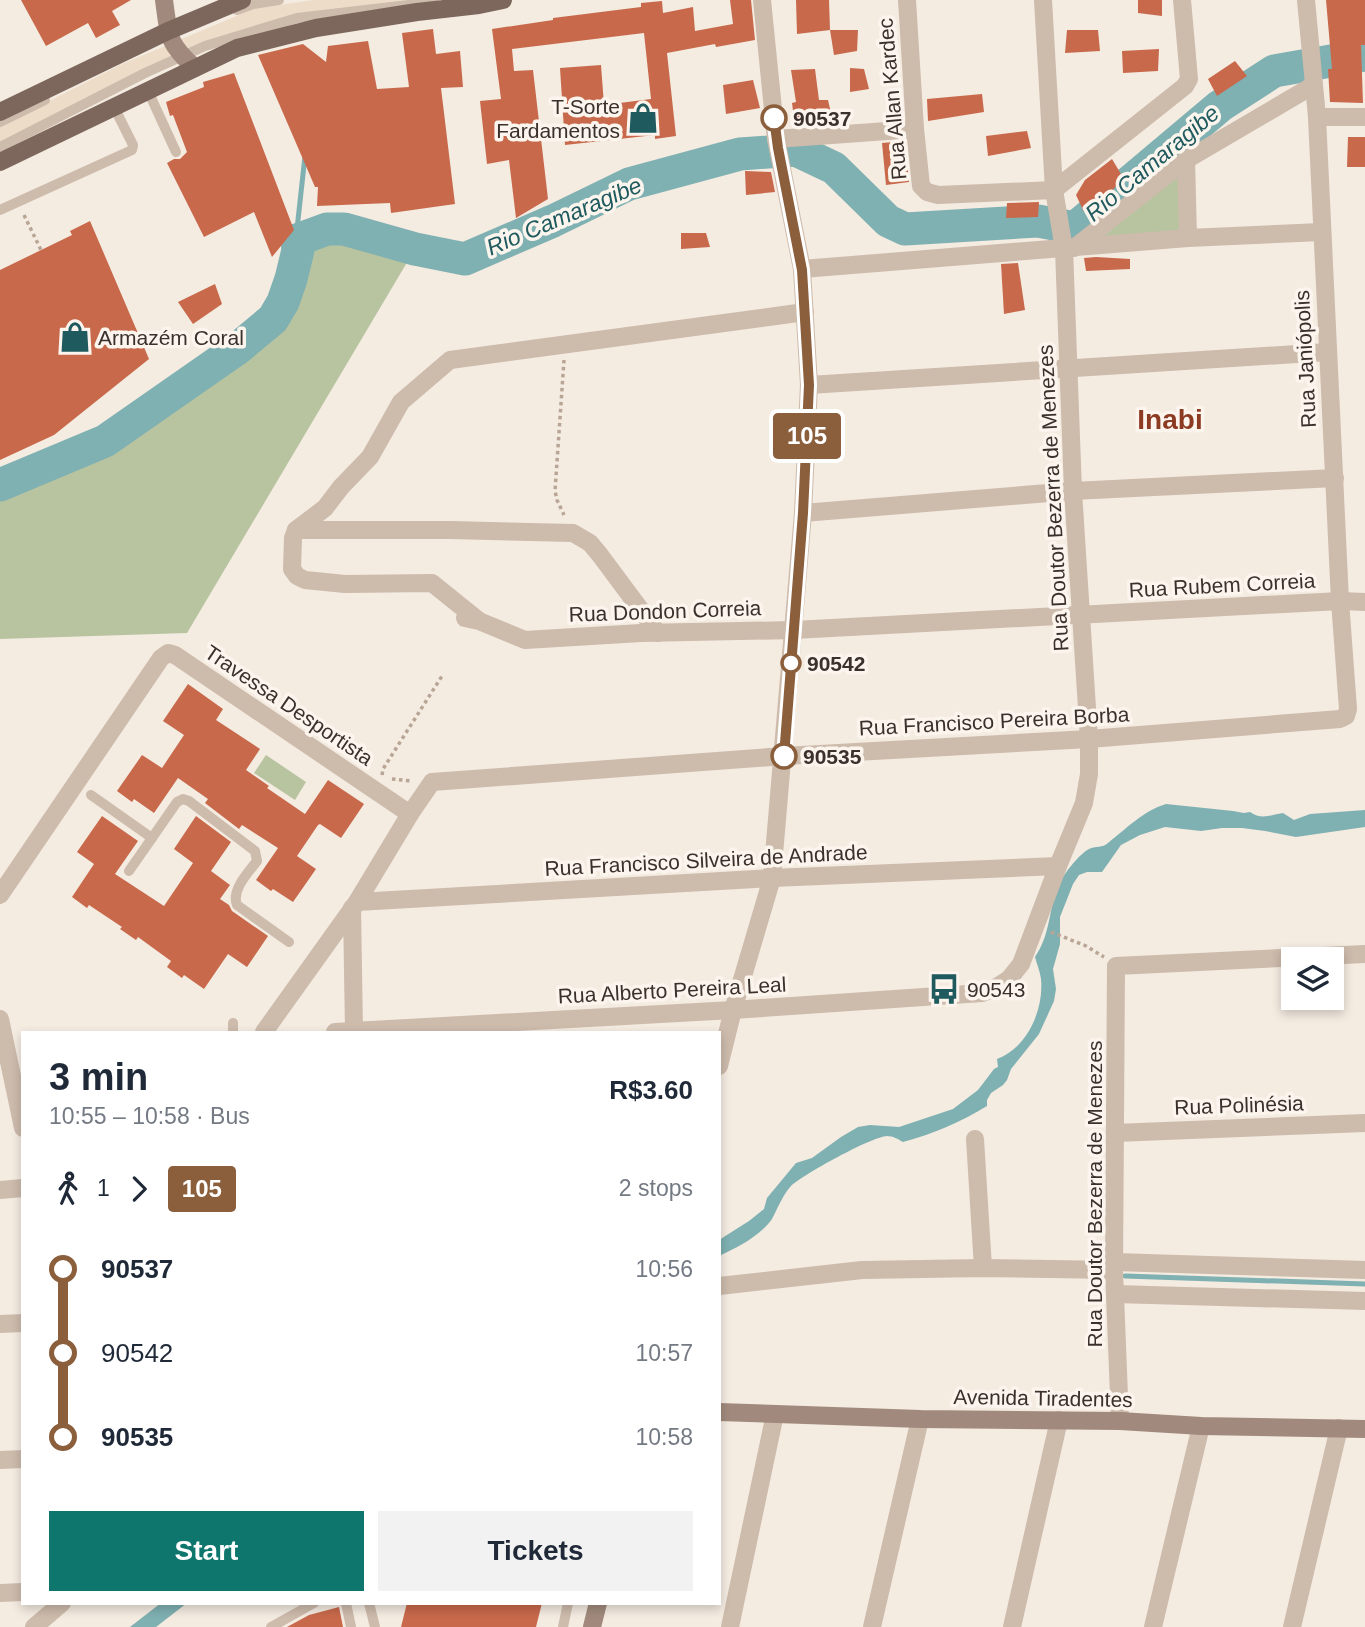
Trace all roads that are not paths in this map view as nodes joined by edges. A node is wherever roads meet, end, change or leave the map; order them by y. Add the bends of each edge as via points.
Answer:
1 (164, 0) edge
2 (242, 0) edge
3 (279, 0) edge
4 (451, 0) edge
5 (503, 0) edge
6 (762, 0) edge
7 (907, 0) edge
8 (1043, 0) edge
9 (1182, 0) edge
10 (1306, 0) edge
11 (169, 34) junction
12 (181, 56) junction
13 (195, 68) junction
14 (1313, 81) junction
15 (148, 91) junction
16 (114, 107) junction
17 (0, 112) edge
18 (1317, 117) junction
19 (1365, 117) edge
20 (0, 122) edge
21 (915, 129) junction
22 (0, 147) edge
23 (778, 150) junction
24 (176, 152) dead end
25 (1186, 160) junction
26 (0, 162) edge
27 (1054, 190) junction
28 (0, 210) edge
29 (1321, 232) junction
30 (1065, 237) junction
31 (1188, 238) junction
32 (802, 270) junction
33 (805, 312) junction
34 (1328, 352) junction
35 (1069, 368) junction
36 (809, 385) junction
37 (1335, 478) junction
38 (1073, 491) junction
39 (803, 513) junction
40 (296, 530) junction
41 (1340, 601) junction
42 (1365, 602) edge
43 (1080, 614) junction
44 (794, 630) junction
45 (658, 633) junction
46 (1346, 716) joint
47 (1088, 739) junction
48 (784, 756) junction
49 (91, 794) dead end
50 (410, 814) junction
51 (152, 838) junction
52 (1058, 866) junction
53 (129, 871) dead end
54 (772, 878) junction
55 (0, 895) edge
56 (355, 905) junction
57 (289, 942) dead end
58 (1365, 954) edge
59 (1009, 979) joint
60 (733, 1010) junction
61 (0, 1019) edge
62 (265, 1031) edge
63 (345, 1031) edge
64 (363, 1031) edge
65 (10, 1056) edge
66 (721, 1058) edge
67 (21, 1117) edge
68 (1365, 1123) edge
69 (1115, 1133) junction
70 (975, 1139) dead end
71 (21, 1188) edge
72 (0, 1190) edge
73 (1114, 1266) junction
74 (983, 1268) junction
75 (1365, 1270) edge
76 (721, 1286) edge
77 (1115, 1294) junction
78 (1365, 1301) edge
79 (21, 1323) edge
80 (0, 1324) edge
81 (721, 1412) edge
82 (775, 1414) junction
83 (920, 1419) junction
84 (1059, 1420) junction
85 (1120, 1421) junction
86 (1200, 1426) junction
87 (1339, 1429) junction
88 (1365, 1429) edge
89 (21, 1459) edge
90 (0, 1460) edge
91 (21, 1592) edge
92 (0, 1593) edge
93 (60, 1605) edge
94 (310, 1605) edge
95 (346, 1605) edge
96 (370, 1605) edge
97 (568, 1605) edge
98 (598, 1605) edge
99 (34, 1627) edge
100 (271, 1627) edge
101 (351, 1627) edge
102 (375, 1627) edge
103 (563, 1627) edge
104 (592, 1627) edge
105 (730, 1627) edge
106 (872, 1627) edge
107 (1012, 1627) edge
108 (1153, 1627) edge
109 (1292, 1627) edge

1 - 11 street
2 - 11 main road
3 - 11 lane via 253,4
4 - 12 lane via 297,18
5 - 13 main road via 316,29 237,48
6 - 23 street
7 - 21 street, Rua Allan Kardec
8 - 27 street, Rua Doutor Bezerra de Menezes
9 - 27 street via 1189,79 1185,86
10 - 14 street, Rua Janiópolis
11 - 12 street
11 - 17 main road
11 - 20 lane
12 - 13 street
12 - 22 lane
13 - 15 main road
14 - 18 street, Rua Janiópolis
14 - 25 street
15 - 16 main road
15 - 24 lane
16 - 26 main road
16 - 28 lane via 132,150
18 - 19 street
18 - 29 street, Rua Janiópolis
21 - 23 street
21 - 27 street, Rua Allan Kardec via 920,186 927,192
23 - 32 street
25 - 30 street
25 - 31 street
27 - 30 street, Rua Doutor Bezerra de Menezes
29 - 31 street
29 - 34 street, Rua Janiópolis
30 - 31 street
30 - 32 street
30 - 35 street, Rua Doutor Bezerra de Menezes
32 - 33 street
33 - 36 street
33 - 40 street via 450,360 401,402 370,457 325,508
34 - 35 street
34 - 37 street, Rua Janiópolis
35 - 36 street
35 - 38 street, Rua Doutor Bezerra de Menezes
36 - 39 street
37 - 38 street
37 - 41 street, Rua Janiópolis
38 - 39 street
38 - 43 street, Rua Doutor Bezerra de Menezes
39 - 44 street
40 - 45 street via 573,533 590,543
40 - 45 street, Rua Dondon Correia via 292,569 304,580 432,583 472,619 525,640
41 - 42 street, Rua Rubem Correia
41 - 43 street, Rua Rubem Correia
41 - 46 street, Rua Janiópolis
43 - 44 street, Rua Dondon Correia
43 - 47 street, Rua Doutor Bezerra de Menezes
44 - 45 street, Rua Dondon Correia
44 - 48 street
46 - 47 street, Rua Francisco Pereira Borba
47 - 48 street, Rua Francisco Pereira Borba
47 - 52 street, Rua Doutor Bezerra de Menezes via 1084,803
48 - 50 street, Rua Francisco Pereira Borba via 432,782
48 - 54 street
49 - 51 lane
50 - 55 street, Travessa Desportista via 168,653
50 - 56 street
51 - 53 lane
51 - 57 lane via 177,802 186,799 252,848 257,861 236,892 235,902
52 - 54 street, Rua Francisco Silveira de Andrade
52 - 59 street, Rua Doutor Bezerra de Menezes via 1021,964
54 - 56 street, Rua Francisco Silveira de Andrade
54 - 60 street
56 - 62 street
56 - 63 street
58 - 69 street, Rua Doutor Bezerra de Menezes via 1116,966
59 - 60 street, Rua Alberto Pereira Leal via 982,993
60 - 64 street, Rua Alberto Pereira Leal
60 - 66 street
61 - 65 street
65 - 67 street
68 - 69 street, Rua Polinésia
69 - 73 street, Rua Doutor Bezerra de Menezes
70 - 74 street
71 - 72 street
73 - 74 street
73 - 75 street
73 - 77 street, Rua Doutor Bezerra de Menezes
74 - 76 street via 862,1270
77 - 78 street
77 - 85 street, Rua Doutor Bezerra de Menezes
79 - 80 street
81 - 82 street, Avenida Tiradentes
82 - 83 street, Avenida Tiradentes
82 - 105 street
83 - 84 street, Avenida Tiradentes
83 - 106 street
84 - 85 street, Avenida Tiradentes
84 - 107 street
85 - 86 street, Avenida Tiradentes
86 - 87 street, Avenida Tiradentes
86 - 108 street
87 - 88 street, Avenida Tiradentes
87 - 109 street
89 - 90 street
91 - 92 street
93 - 99 street
94 - 100 lane
95 - 101 lane
96 - 102 lane
97 - 103 lane
98 - 104 street

